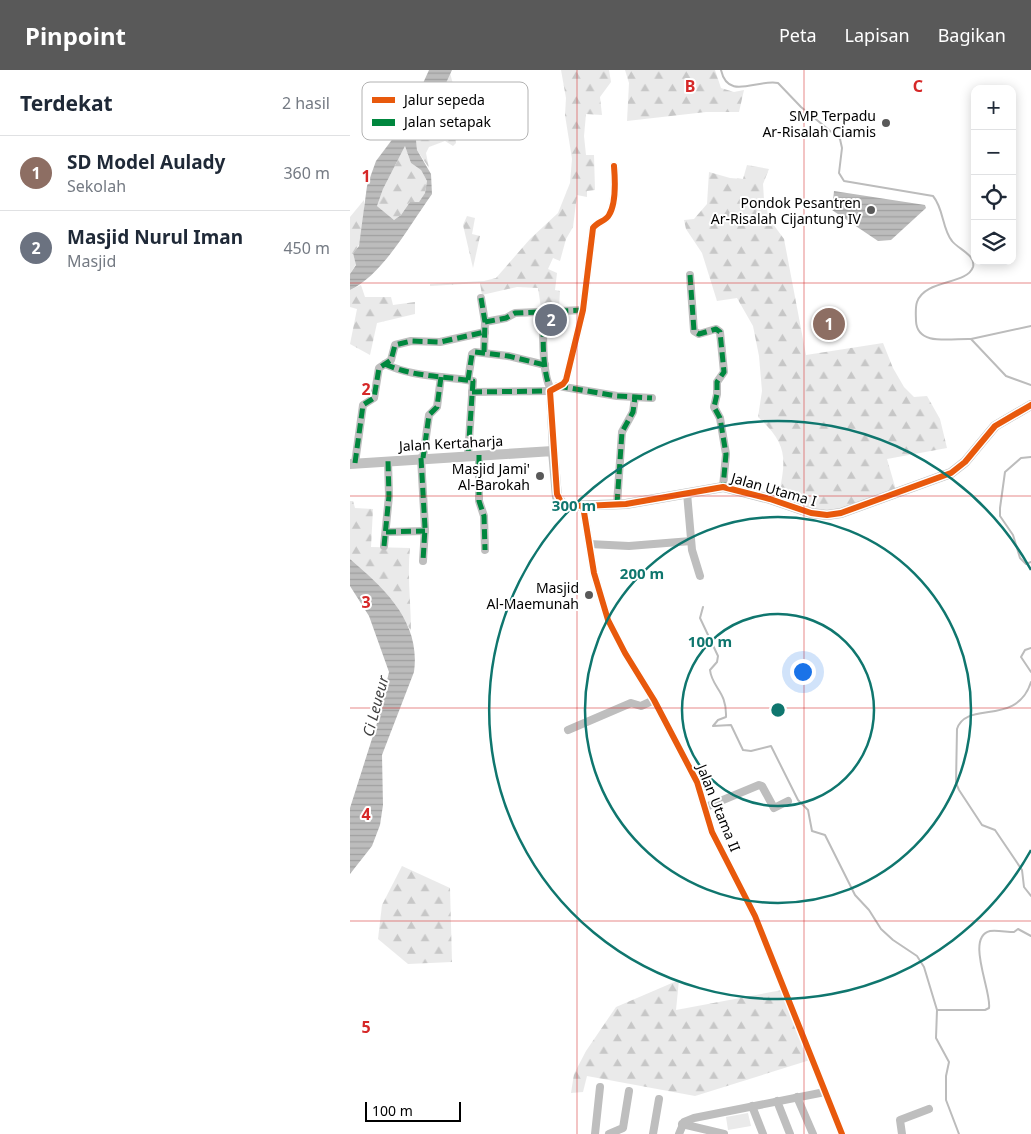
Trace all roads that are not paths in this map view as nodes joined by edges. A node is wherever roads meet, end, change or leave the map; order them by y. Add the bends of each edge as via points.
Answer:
1 (614, 166) dead end
2 (690, 274) dead end
3 (481, 298) dead end
4 (583, 310) junction
5 (545, 312) junction
6 (485, 322) junction
7 (485, 332) junction
8 (484, 352) junction
9 (385, 364) junction
10 (545, 366) junction
11 (441, 377) junction
12 (468, 380) junction
13 (553, 388) junction
14 (472, 392) junction
15 (635, 397) junction
16 (652, 398) dead end
17 (1031, 405) edge
18 (553, 452) junction
19 (479, 455) junction
20 (468, 456) junction
21 (422, 458) junction
22 (388, 460) junction
23 (353, 464) edge
24 (724, 488) junction
25 (687, 493) junction
26 (617, 504) junction
27 (584, 506) junction
28 (425, 531) junction
29 (386, 532) junction
30 (691, 541) junction
31 (589, 544) junction
32 (384, 546) dead end
33 (485, 550) dead end
34 (423, 561) dead end
35 (700, 576) dead end
36 (653, 700) junction
37 (568, 730) dead end
38 (788, 801) dead end
39 (706, 807) junction
40 (600, 1087) dead end
41 (629, 1091) dead end
42 (825, 1092) junction
43 (798, 1097) junction
44 (659, 1099) dead end
45 (777, 1102) junction
46 (752, 1106) junction
47 (929, 1108) dead end
48 (682, 1124) junction
49 (595, 1134) edge
50 (609, 1134) edge
51 (653, 1134) edge
52 (678, 1134) edge
53 (724, 1134) edge
54 (763, 1134) edge
55 (790, 1134) edge
56 (813, 1134) edge
57 (842, 1134) edge
58 (902, 1134) edge

1 - 4 street via 610,212 607,218 594,226
2 - 24 street via 694,331 699,334 716,329 720,332 724,372 717,382 714,407 720,418 726,454
3 - 6 street
4 - 5 street
4 - 13 street via 566,380
5 - 6 street via 514,313 508,318
5 - 10 street via 542,329
6 - 7 street
7 - 8 street
7 - 9 street via 440,342 397,344
8 - 10 street
8 - 12 street via 473,353
9 - 11 street via 399,370
9 - 23 street via 379,370 374,398 363,405
10 - 13 street
11 - 12 street
11 - 21 street via 436,407 429,416
12 - 14 street via 474,381
13 - 14 street
13 - 15 street
13 - 18 street
14 - 20 street
15 - 16 street
15 - 26 street via 633,412 622,432
17 - 24 street, Jalan Utama I via 995,426 966,462 951,473 841,513 811,513
18 - 19 street, Jalan Kertaharja
18 - 27 street, Jalan Utama I via 558,500 565,506
19 - 20 street, Jalan Kertaharja
19 - 33 street via 479,501 484,516
20 - 21 street, Jalan Kertaharja
21 - 22 street, Jalan Kertaharja
21 - 28 street
22 - 23 street, Jalan Kertaharja
22 - 29 street
24 - 25 street, Jalan Utama I
25 - 26 street, Jalan Utama I
25 - 30 street
26 - 27 street, Jalan Utama I
27 - 31 street, Jalan Utama II
28 - 29 street
28 - 34 street
29 - 32 street
30 - 31 street via 629,546
30 - 35 street
31 - 36 street, Jalan Utama II via 595,581 608,620
36 - 37 street via 642,706 631,703
36 - 39 street, Jalan Utama II via 697,782
38 - 39 street via 774,808 762,786 758,785
39 - 42 street, Jalan Utama II via 715,838 755,916
40 - 49 street
41 - 50 street via 623,1128
42 - 43 street
42 - 57 street, Jalan Utama II
43 - 45 street
43 - 56 street
44 - 51 street
45 - 46 street
45 - 55 street
46 - 48 street via 694,1118
46 - 54 street
47 - 58 street via 900,1120
48 - 52 street
48 - 53 street

